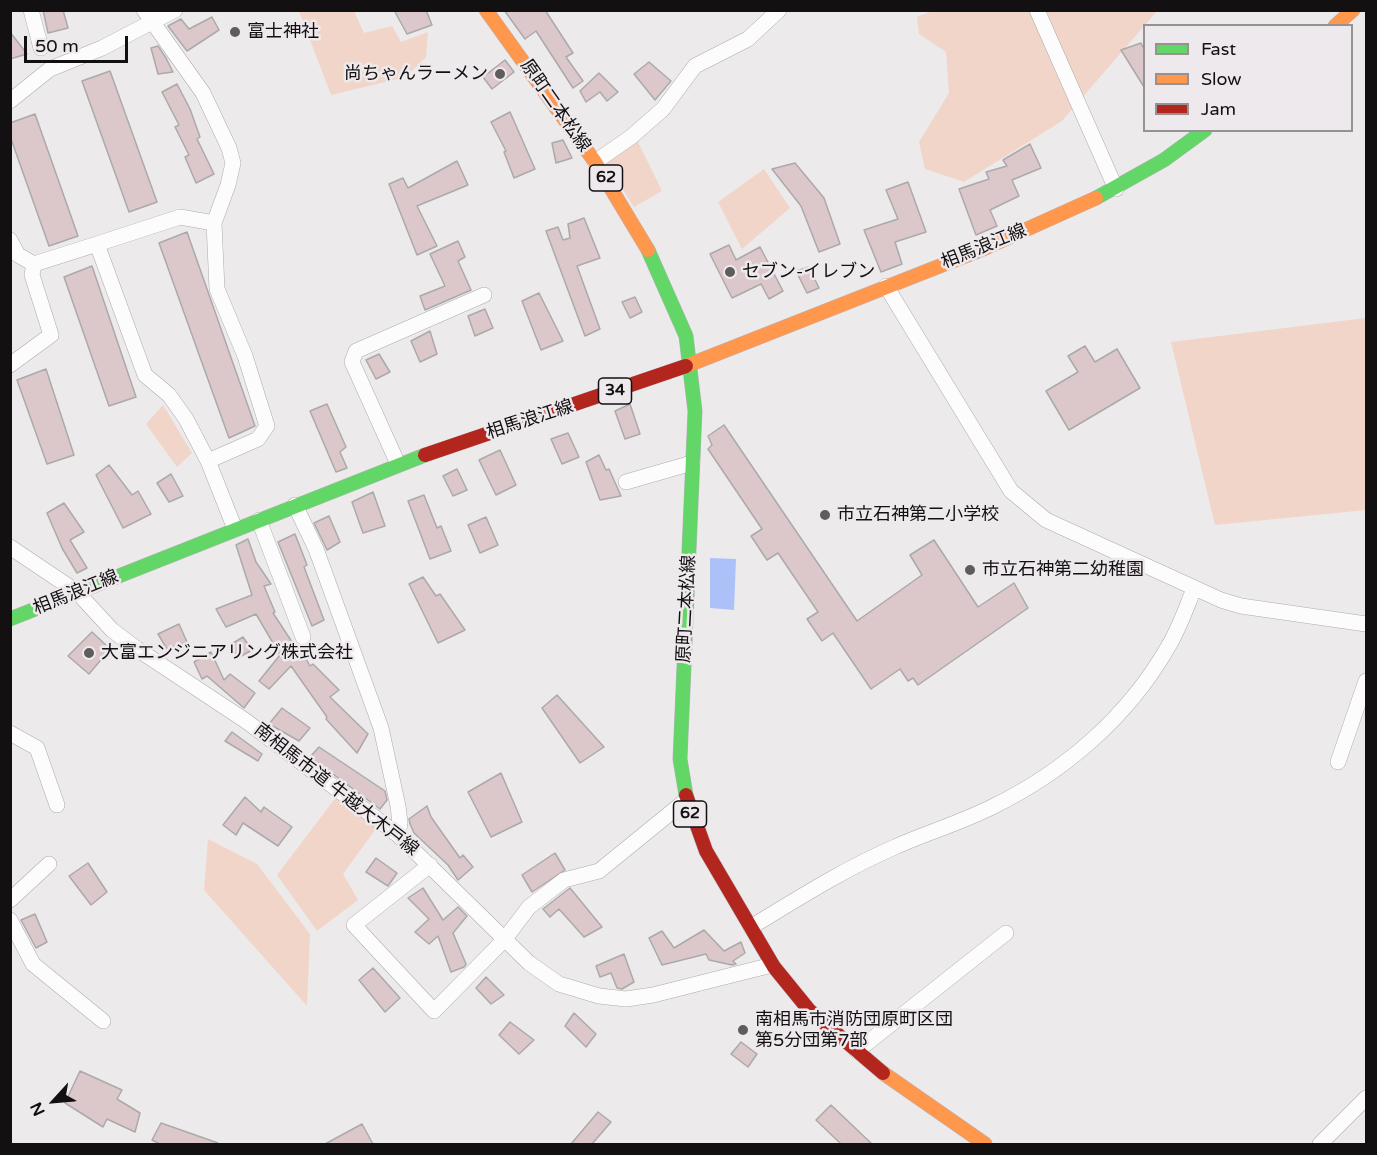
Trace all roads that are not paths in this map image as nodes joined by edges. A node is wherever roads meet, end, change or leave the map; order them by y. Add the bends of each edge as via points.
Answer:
1 (31, 10) edge
2 (175, 10) edge
3 (486, 10) edge
4 (779, 10) edge
5 (1037, 10) edge
6 (1353, 10) edge
7 (148, 16) edge
8 (1337, 24) edge
9 (41, 48) dead end
10 (10, 101) edge
11 (1202, 132) edge
12 (595, 162) junction
13 (1116, 189) junction
14 (214, 223) junction
15 (10, 240) edge
16 (97, 244) junction
17 (34, 264) junction
18 (886, 286) junction
19 (484, 296) dead end
20 (691, 364) junction
21 (10, 365) edge
22 (208, 461) junction
23 (692, 463) junction
24 (398, 464) junction
25 (626, 482) dead end
26 (295, 505) junction
27 (259, 520) junction
28 (235, 529) junction
29 (10, 547) edge
30 (1194, 589) junction
31 (77, 592) junction
32 (10, 619) edge
33 (1366, 624) edge
34 (303, 636) dead end
35 (1366, 681) edge
36 (10, 733) edge
37 (1338, 762) dead end
38 (686, 801) junction
39 (57, 805) dead end
40 (398, 835) junction
41 (49, 864) dead end
42 (430, 865) junction
43 (10, 900) edge
44 (10, 920) edge
45 (751, 927) junction
46 (1006, 933) dead end
47 (504, 940) junction
48 (772, 965) junction
49 (103, 1021) dead end
50 (857, 1051) junction
51 (1366, 1098) edge
52 (984, 1144) edge
53 (1320, 1144) edge

1 - 9 street
2 - 7 street
3 - 12 main road, 原町二本松線 / 62
4 - 12 street via 748,39 695,66 663,109
5 - 13 street
6 - 8 main road
7 - 10 street via 102,48 50,69
7 - 14 street via 203,93 229,148 233,163
11 - 13 main road, 相馬浪江線 / 34
12 - 20 main road, 原町二本松線 / 62 via 631,217 657,270 683,328
13 - 18 main road, 相馬浪江線 / 34 via 982,249
14 - 16 street via 180,217
14 - 22 street via 217,289 245,356 267,426 258,439
15 - 17 street via 18,255
16 - 17 street
16 - 22 street via 145,375 168,395 186,419
17 - 21 street via 32,275 51,335
18 - 20 main road, 相馬浪江線 / 34
18 - 30 street via 1011,491 1046,520
19 - 24 street via 356,351 352,362
20 - 23 main road, 原町二本松線 / 62 via 695,411
20 - 24 main road, 相馬浪江線 / 34
22 - 28 street
23 - 25 street
23 - 38 main road, 原町二本松線 / 62 via 680,741
24 - 26 main road, 相馬浪江線 / 34
26 - 27 main road, 相馬浪江線 / 34
26 - 40 street via 316,549 381,728 398,806
27 - 28 main road, 相馬浪江線 / 34
27 - 34 street
28 - 31 main road, 相馬浪江線 / 34
29 - 31 street, 南相馬市道 牛越大木戸線
30 - 33 street via 1241,606
30 - 45 street via 1162,656 1113,722 1082,750 1031,786 990,808 893,848
31 - 32 main road, 相馬浪江線 / 34
31 - 40 street, 南相馬市道 牛越大木戸線 via 112,630 137,649 246,721
35 - 37 street
36 - 39 street via 37,748
38 - 45 main road, 原町二本松線 / 62 via 698,838
38 - 47 street via 600,871 555,886 529,907
40 - 42 street, 南相馬市道 牛越大木戸線
41 - 43 street
42 - 47 street, 南相馬市道 牛越大木戸線
42 - 47 street via 354,925 434,1011
44 - 49 street via 33,964
45 - 48 main road, 原町二本松線 / 62
46 - 50 street
47 - 48 street, 南相馬市道 牛越大木戸線 via 548,978 573,990 626,999
48 - 50 main road, 原町二本松線 / 62 via 805,1006
50 - 52 main road, 原町二本松線 / 62
51 - 53 street

